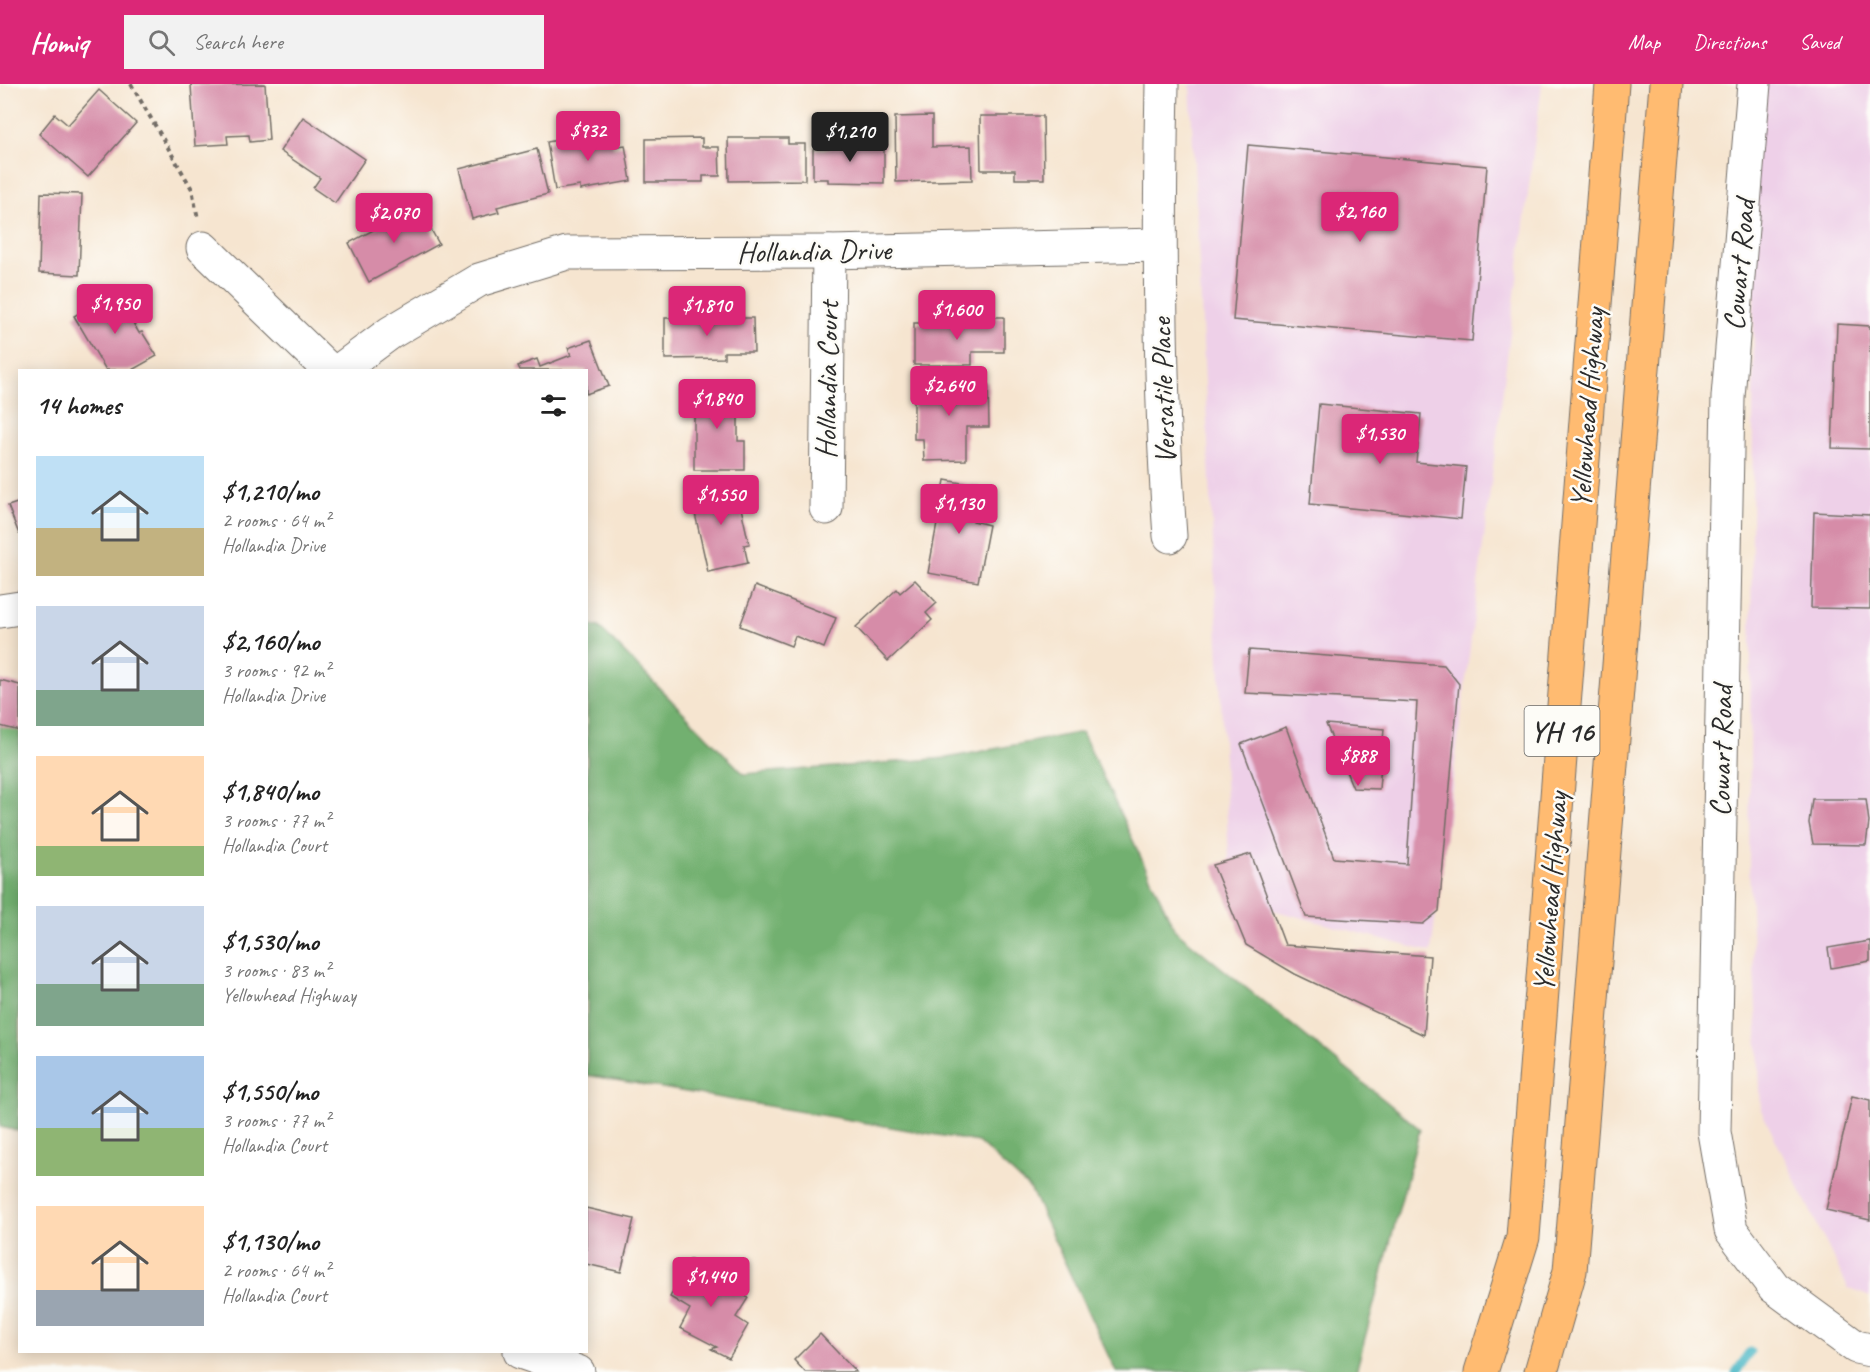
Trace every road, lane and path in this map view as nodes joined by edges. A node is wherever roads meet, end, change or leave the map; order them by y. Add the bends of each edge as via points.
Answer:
1 (131, 84) edge
2 (1162, 84) edge
3 (1612, 84) edge
4 (1666, 84) edge
5 (1754, 84) edge
6 (1159, 245) junction
7 (203, 248) joint
8 (829, 252) junction
9 (328, 369) edge
10 (341, 369) edge
11 (826, 508) dead end
12 (1170, 536) dead end
13 (18, 608) edge
14 (0, 611) edge
15 (1870, 1350) edge
16 (523, 1353) edge
17 (578, 1372) edge
18 (1481, 1372) edge
19 (1541, 1372) edge

1 - 7 path via 192,189
2 - 6 street
3 - 18 highway, Yellowhead Highway / YH 16 via 1523,1237
4 - 19 highway, Yellowhead Highway / YH 16 via 1570,1271
5 - 15 street, Cowart Road via 1728,397 1714,1132 1731,1230 1774,1287 1856,1347
6 - 8 street, Hollandia Drive
6 - 12 street, Versatile Place
7 - 9 street
8 - 10 street, Hollandia Drive via 567,253 479,280 390,333
8 - 11 street, Hollandia Court
13 - 14 street
16 - 17 street

